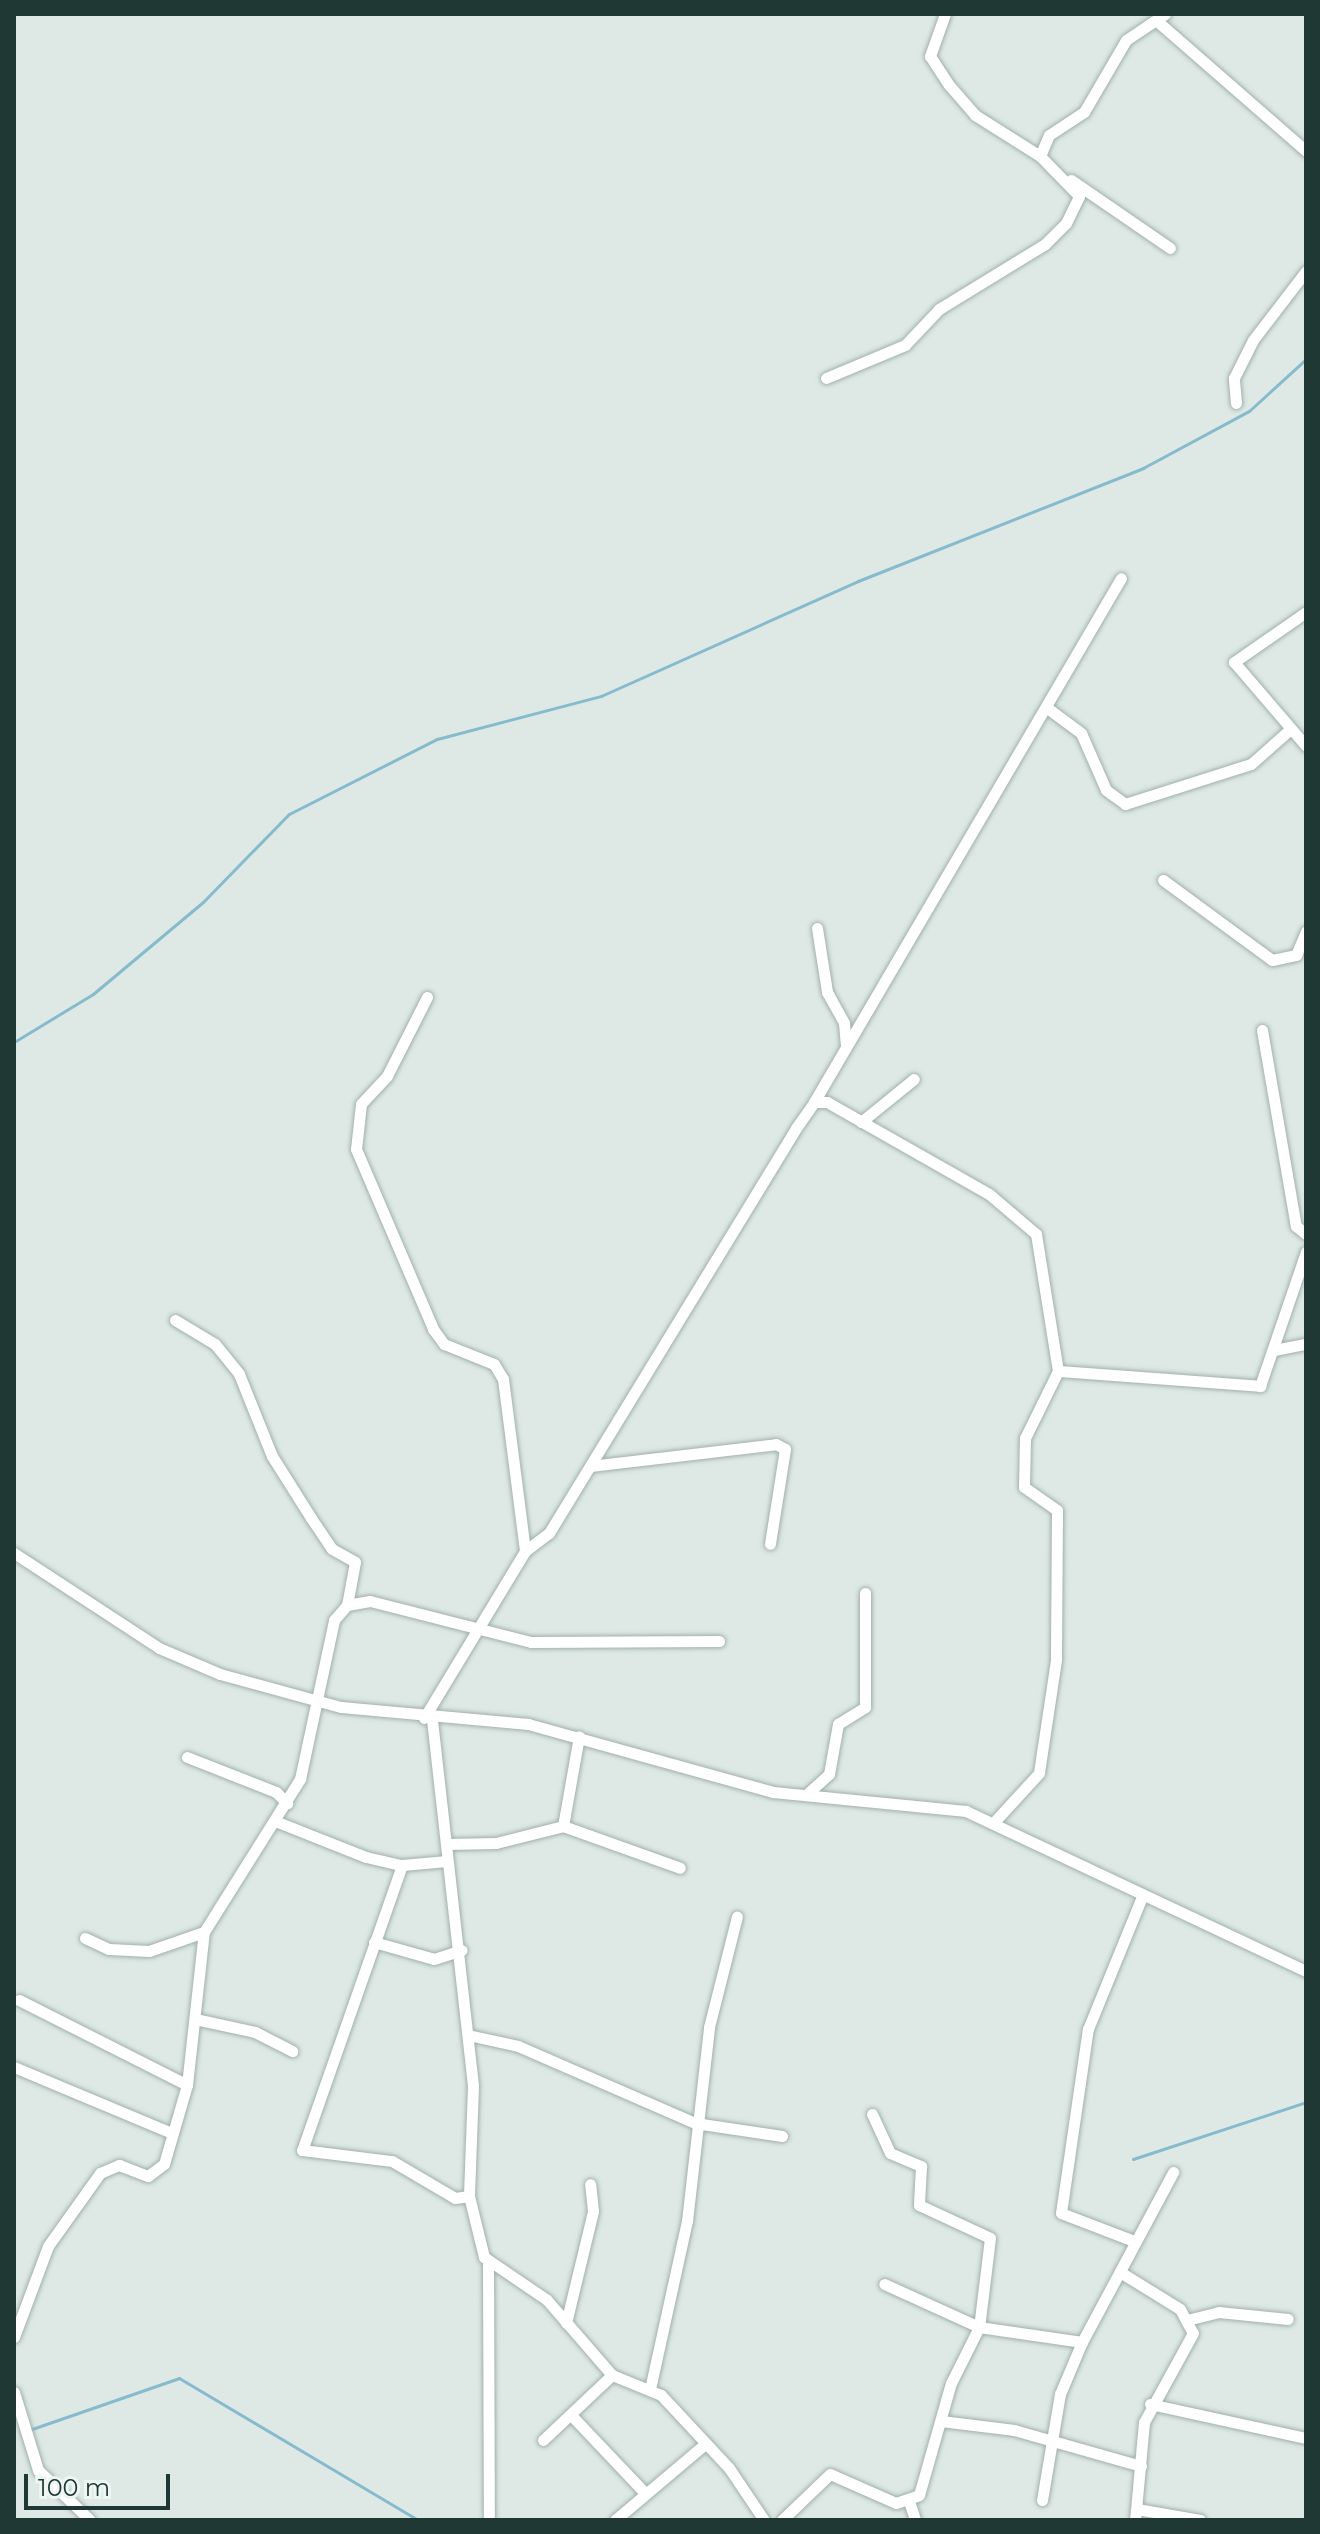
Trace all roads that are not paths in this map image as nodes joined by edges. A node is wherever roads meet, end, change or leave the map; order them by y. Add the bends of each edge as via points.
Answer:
1 (945, 14) edge
2 (1161, 17) edge
3 (1306, 151) edge
4 (1040, 156) junction
5 (1071, 180) junction
6 (1170, 248) dead end
7 (1306, 271) edge
8 (826, 378) dead end
9 (1236, 403) dead end
10 (1121, 578) dead end
11 (1306, 612) edge
12 (1046, 707) junction
13 (1287, 732) junction
14 (1306, 746) edge
15 (1163, 880) dead end
16 (817, 928) dead end
17 (1306, 931) edge
18 (427, 997) dead end
19 (1262, 1030) dead end
20 (846, 1044) junction
21 (914, 1079) dead end
22 (814, 1102) junction
23 (861, 1122) junction
24 (1306, 1234) edge
25 (1306, 1252) edge
26 (175, 1320) dead end
27 (1306, 1344) edge
28 (1274, 1350) junction
29 (1058, 1371) junction
30 (590, 1466) junction
31 (770, 1544) dead end
32 (525, 1551) junction
33 (14, 1553) edge
34 (865, 1593) dead end
35 (347, 1605) junction
36 (479, 1627) junction
37 (719, 1641) dead end
38 (316, 1700) junction
39 (428, 1719) junction
40 (579, 1736) junction
41 (187, 1757) dead end
42 (808, 1793) junction
43 (287, 1803) junction
44 (275, 1821) junction
45 (995, 1821) junction
46 (563, 1826) junction
47 (446, 1844) junction
48 (447, 1861) junction
49 (402, 1865) junction
50 (680, 1868) dead end
51 (1141, 1899) junction
52 (737, 1916) dead end
53 (204, 1932) junction
54 (85, 1938) dead end
55 (374, 1942) junction
56 (462, 1950) junction
57 (1114, 1970) dead end
58 (1306, 1971) edge
59 (19, 2000) dead end
60 (195, 2019) junction
61 (468, 2035) junction
62 (292, 2051) dead end
63 (14, 2067) edge
64 (187, 2085) junction
65 (872, 2114) dead end
66 (695, 2123) junction
67 (172, 2133) junction
68 (782, 2136) dead end
69 (1173, 2172) dead end
70 (590, 2184) dead end
71 (469, 2196) junction
72 (1134, 2241) junction
73 (488, 2263) junction
74 (1120, 2272) junction
75 (884, 2284) dead end
76 (1191, 2319) junction
77 (1288, 2319) dead end
78 (566, 2323) junction
79 (979, 2327) junction
80 (14, 2337) edge
81 (1082, 2342) junction
82 (612, 2375) junction
83 (650, 2389) junction
84 (14, 2392) edge
85 (1150, 2404) junction
86 (571, 2415) junction
87 (941, 2421) junction
88 (1306, 2438) edge
89 (543, 2440) dead end
90 (1052, 2441) junction
91 (706, 2443) junction
92 (1141, 2466) junction
93 (645, 2493) junction
94 (1042, 2500) dead end
95 (909, 2501) junction
96 (1136, 2514) edge
97 (90, 2520) edge
98 (489, 2520) edge
99 (615, 2520) edge
100 (764, 2520) edge
101 (782, 2520) edge
102 (915, 2520) edge
103 (1200, 2520) edge

1 - 4 street via 930,56 949,85 975,115
2 - 3 street
2 - 4 street via 1126,40 1084,112 1049,135
4 - 5 street
5 - 6 street
5 - 8 street via 1079,196 1045,244 939,309 905,345
7 - 9 street via 1253,340 1234,378
10 - 12 street
11 - 13 street via 1234,662
12 - 13 street via 1081,733 1106,790 1125,804 1251,764
12 - 20 street
13 - 14 street
15 - 17 street via 1272,960 1296,955
16 - 20 street via 827,992 844,1023
18 - 32 street via 387,1076 361,1104 356,1149 433,1329 444,1344 494,1364 503,1379
19 - 24 street via 1296,1226
20 - 22 street
21 - 23 street
22 - 23 street
22 - 30 street
23 - 29 street via 989,1194 1032,1227
25 - 28 street
26 - 35 street via 215,1344 239,1374 272,1456 332,1549 355,1562
27 - 28 street
28 - 29 street via 1260,1386
29 - 45 street via 1025,1438 1024,1487 1057,1510 1056,1660 1045,1756
30 - 31 street via 776,1444 785,1449
30 - 32 street via 549,1533
32 - 36 street
33 - 38 street via 191,1663
34 - 42 street via 865,1707 838,1724 829,1774
35 - 36 street via 370,1601
35 - 38 street via 334,1620
36 - 37 street via 531,1642
36 - 39 street
38 - 39 street
38 - 43 street via 300,1779
39 - 40 street via 528,1724
39 - 47 street
40 - 42 street via 773,1792
40 - 46 street
41 - 43 street via 276,1792
42 - 45 street
43 - 44 street
44 - 49 street
44 - 53 street
45 - 51 street
46 - 47 street via 496,1843
46 - 50 street
47 - 48 street
48 - 49 street
48 - 56 street
49 - 55 street
51 - 57 street
51 - 58 street
51 - 72 street via 1088,2029 1061,2213
52 - 66 street
53 - 54 street via 149,1951 109,1949
53 - 60 street
55 - 56 street via 434,1959
55 - 71 street via 302,2150 392,2161 455,2198
56 - 61 street
59 - 64 street
60 - 62 street via 255,2032
60 - 64 street
61 - 66 street via 518,2046
61 - 71 street
63 - 67 street
64 - 67 street
65 - 79 street via 890,2153 921,2166 919,2205 990,2238
66 - 68 street
66 - 83 street via 687,2221
67 - 80 street via 157,2173 114,2165 100,2173 48,2246
69 - 72 street
70 - 78 street via 593,2211
71 - 73 street
72 - 74 street
73 - 78 street via 517,2277
73 - 98 street
74 - 76 street
74 - 81 street
75 - 79 street
76 - 77 street via 1219,2312 1262,2322
76 - 85 street via 1193,2333
78 - 82 street
79 - 81 street
79 - 87 street
81 - 90 street via 1060,2394
82 - 83 street
82 - 86 street
83 - 91 street
84 - 97 street via 38,2470
85 - 88 street
85 - 92 street
86 - 89 street
86 - 93 street
87 - 90 street
87 - 95 street via 919,2495
90 - 92 street
90 - 94 street
91 - 93 street
91 - 100 street
92 - 96 street
93 - 99 street
95 - 101 street via 830,2474
95 - 102 street
96 - 103 street

